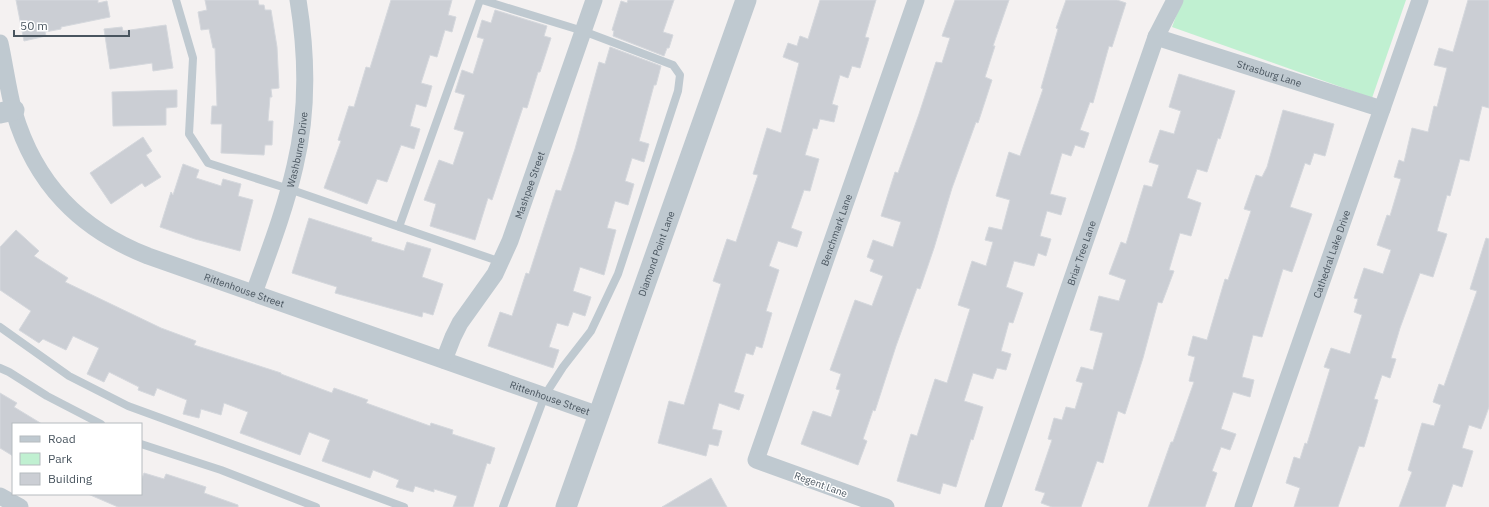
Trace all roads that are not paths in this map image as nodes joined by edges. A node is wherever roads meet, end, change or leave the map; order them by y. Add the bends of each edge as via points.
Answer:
1 (176, 0) edge
2 (298, 0) edge
3 (481, 0) edge
4 (594, 0) edge
5 (745, 0) edge
6 (916, 0) edge
7 (1175, 0) edge
8 (1420, 0) edge
9 (584, 31) junction
10 (1156, 37) junction
11 (0, 43) edge
12 (1382, 109) junction
13 (7, 112) edge
14 (289, 189) junction
15 (399, 227) junction
16 (501, 262) junction
17 (254, 293) junction
18 (0, 327) edge
19 (444, 360) junction
20 (0, 368) edge
21 (545, 396) junction
22 (599, 415) junction
23 (99, 423) edge
24 (142, 444) edge
25 (756, 460) joint
26 (0, 496) edge
27 (20, 507) edge
28 (316, 507) edge
29 (404, 507) edge
30 (503, 507) edge
31 (566, 507) edge
32 (886, 507) edge
33 (993, 507) edge
34 (1243, 507) edge

1 - 14 lane via 193,58 189,134 208,163
2 - 14 street, Washburne Drive via 304,42 305,92 300,141
3 - 9 lane
3 - 15 lane
4 - 9 street, Mashpee Street
5 - 22 street, Diamond Point Lane
6 - 25 street, Benchmark Lane
7 - 10 street, Briar Tree Lane
8 - 12 street, Cathedral Lake Drive
9 - 16 street, Mashpee Street
9 - 21 lane via 673,65 680,74 678,91 618,274 591,331 563,367
10 - 12 street, Strasburg Lane
10 - 33 street, Briar Tree Lane
11 - 13 street, Rittenhouse Street
12 - 34 street, Cathedral Lake Drive
13 - 17 street, Rittenhouse Street via 45,178 69,207 88,223 113,241 130,249
14 - 15 lane
14 - 17 street, Washburne Drive
15 - 16 lane
16 - 19 street, Mashpee Street via 460,322
17 - 19 street, Rittenhouse Street
18 - 29 lane via 69,376 128,406
19 - 21 street, Rittenhouse Street
20 - 23 lane
21 - 22 street, Rittenhouse Street
21 - 30 lane
22 - 31 street, Diamond Point Lane
24 - 28 lane via 221,470
25 - 32 street, Regent Lane
26 - 27 street

